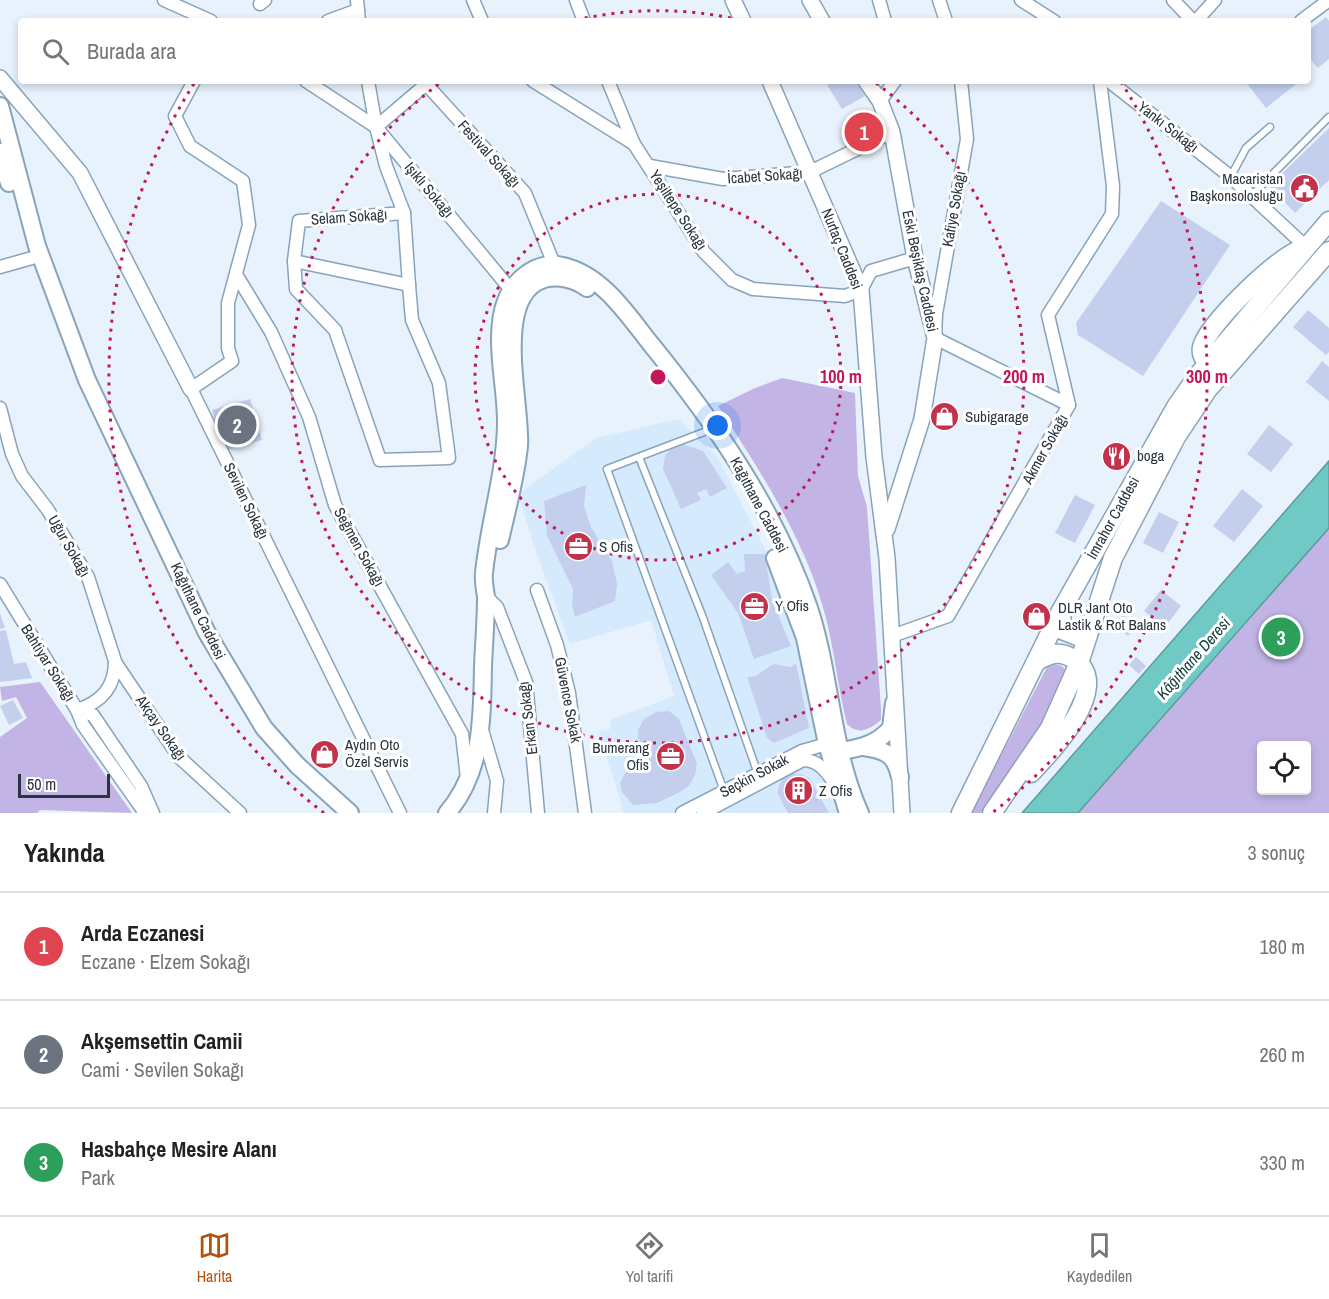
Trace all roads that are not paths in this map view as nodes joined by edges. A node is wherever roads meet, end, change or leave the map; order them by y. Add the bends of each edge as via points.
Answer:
1 (164, 0) edge
2 (473, 0) edge
3 (576, 0) edge
4 (733, 0) edge
5 (810, 0) edge
6 (879, 0) edge
7 (939, 0) edge
8 (1021, 0) edge
9 (1173, 0) edge
10 (1215, 0) edge
11 (1329, 0) edge
12 (358, 10) edge
13 (203, 18) edge
14 (336, 18) edge
15 (481, 18) edge
16 (583, 18) edge
17 (742, 18) edge
18 (819, 18) edge
19 (884, 18) edge
20 (945, 18) edge
21 (1049, 18) edge
22 (1192, 18) edge
23 (1198, 18) edge
24 (1305, 18) edge
25 (0, 78) edge
26 (192, 84) edge
27 (311, 84) edge
28 (369, 84) edge
29 (427, 84) edge
30 (429, 84) edge
31 (537, 84) edge
32 (609, 84) edge
33 (771, 84) edge
34 (868, 84) edge
35 (893, 84) edge
36 (961, 84) edge
37 (1100, 84) edge
38 (1113, 84) edge
39 (880, 101) junction
40 (0, 106) edge
41 (1329, 117) edge
42 (376, 127) junction
43 (1270, 127) dead end
44 (892, 132) junction
45 (634, 144) junction
46 (0, 152) edge
47 (650, 166) junction
48 (810, 172) junction
49 (1231, 177) junction
50 (1251, 196) junction
51 (404, 213) junction
52 (1329, 221) edge
53 (1306, 248) junction
54 (1329, 251) edge
55 (34, 252) junction
56 (915, 258) junction
57 (294, 261) junction
58 (0, 267) edge
59 (556, 271) junction
60 (237, 276) junction
61 (409, 285) junction
62 (861, 290) junction
63 (516, 294) junction
64 (935, 338) junction
65 (1216, 367) junction
66 (190, 389) junction
67 (1069, 405) junction
68 (0, 408) edge
69 (711, 430) junction
70 (639, 457) junction
71 (908, 464) junction
72 (877, 476) junction
73 (885, 535) junction
74 (2, 590) edge
75 (537, 590) dead end
76 (486, 596) junction
77 (1061, 611) junction
78 (1088, 632) junction
79 (892, 636) junction
80 (115, 661) junction
81 (1037, 661) junction
82 (1078, 663) junction
83 (894, 703) junction
84 (77, 710) junction
85 (482, 729) junction
86 (834, 747) junction
87 (864, 747) junction
88 (758, 774) junction
89 (900, 777) junction
90 (467, 783) junction
91 (841, 793) junction
92 (726, 796) junction
93 (997, 807) edge
94 (145, 813) edge
95 (153, 813) edge
96 (240, 813) edge
97 (350, 813) edge
98 (400, 813) edge
99 (447, 813) edge
100 (494, 813) edge
101 (538, 813) edge
102 (585, 813) edge
103 (682, 813) edge
104 (703, 813) edge
105 (848, 813) edge
106 (860, 813) edge
107 (902, 813) edge
108 (961, 813) edge

1 - 13 street
2 - 15 street
3 - 16 street
4 - 17 street
5 - 18 street
6 - 19 street
7 - 20 street
8 - 21 street
9 - 22 street
10 - 23 street
11 - 24 street
12 - 14 street
25 - 66 street, Sevilen Sokağı via 80,173
26 - 60 street via 175,116 190,146 243,181 249,225
27 - 42 street
28 - 42 street, Işıklı Sokağı
29 - 42 street
30 - 59 street, Festival Sokağı via 525,193
31 - 45 street
32 - 45 street, Yeşiltepe Sokağı
33 - 48 street, Nurtaç Caddesi
34 - 39 street, Eski Beşiktaş Caddesi
35 - 39 street
36 - 64 street, Kafiye Sokağı via 967,139
37 - 67 street, Akmer Sokağı via 1113,186 1112,214 1048,315
38 - 49 street, Yankı Sokağı
39 - 44 street, Eski Beşiktaş Caddesi
40 - 55 main road, Kağıthane Caddesi
41 - 50 lane
42 - 51 street
42 - 63 street, Işıklı Sokağı
43 - 49 lane via 1246,148
44 - 48 street
44 - 56 street, Eski Beşiktaş Caddesi
45 - 47 street, Yeşiltepe Sokağı
46 - 55 main road, Kağıthane Caddesi
47 - 48 street, İcabet Sokağı via 723,180
47 - 62 street, Yeşiltepe Sokağı via 704,252 732,280 753,289 845,296
48 - 62 street, Nurtaç Caddesi
49 - 50 street, Yankı Sokağı
50 - 53 street, Yankı Sokağı
51 - 57 street, Selam Sokağı via 299,221
51 - 61 street
52 - 53 main road
53 - 65 main road via 1280,260 1226,314 1203,345 1203,354
54 - 65 main road, İmrahor Caddesi
55 - 58 street
55 - 97 main road, Kağıthane Caddesi via 87,380 227,670 264,728 304,772
56 - 62 street via 872,271
56 - 64 street, Eski Beşiktaş Caddesi
57 - 61 street
57 - 61 street via 296,289 335,330 380,460 449,458 439,383 412,320
59 - 63 main road via 530,271
59 - 69 main road, Kağıthane Caddesi via 581,271 624,310
60 - 66 street via 228,303 228,348 232,361
60 - 90 street, Seğmen Sokağı via 271,332 309,417 336,505 462,734
62 - 72 street, Nurtaç Caddesi
63 - 76 main road via 503,311 501,323 506,427 484,576
64 - 67 street
64 - 71 street, Eski Beşiktaş Caddesi via 922,418
65 - 77 main road, İmrahor Caddesi via 1187,390
65 - 78 main road, İmrahor Caddesi via 1118,546
66 - 98 street, Sevilen Sokağı
67 - 79 street, Akmer Sokağı via 948,616
68 - 80 street, Uğur Sokağı via 22,476 72,547 88,577
69 - 70 lane
69 - 86 main road, Kağıthane Caddesi via 747,477 801,589 816,634
70 - 88 lane via 702,615
70 - 92 lane via 607,469
71 - 72 street via 892,484 882,486
71 - 73 street, Eski Beşiktaş Caddesi
72 - 73 street, Nurtaç Caddesi
73 - 79 street, Nurtaç Caddesi
74 - 84 street, Bahtiyar Sokağı
75 - 102 street, Güvence Sokak via 569,693
76 - 85 main road
76 - 101 street, Erkan Sokağı via 497,607 526,682
77 - 78 main road via 1062,630 1077,636
77 - 81 main road, İmrahor Caddesi
78 - 82 main road, İmrahor Caddesi
79 - 83 street, Nurtaç Caddesi
80 - 84 street, Uğur Sokağı via 110,690 90,706
80 - 96 street, Akçay Sokağı via 179,757
81 - 82 main road via 1059,653
81 - 108 main road, İmrahor Caddesi
82 - 93 main road via 1088,680 1086,692 1066,735
83 - 87 main road via 891,728 878,741
83 - 89 street, Nurtaç Caddesi via 899,725
84 - 94 street, Bahtiyar Sokağı via 83,725
84 - 95 street, Bahtiyar Sokağı via 93,715 141,786
85 - 90 main road
85 - 100 street via 496,781
86 - 87 main road
86 - 88 street, Seçkin Sokak via 802,751
86 - 91 main road, Kağıthane Caddesi
86 - 106 main road, Kağıthane Caddesi
87 - 89 main road via 888,752 895,758
88 - 92 street, Seçkin Sokak
89 - 107 street, Nurtaç Caddesi
90 - 99 main road
91 - 92 street, Seçkin Sokak via 824,768 803,760
91 - 105 main road, Kağıthane Caddesi
92 - 103 street, Seçkin Sokak
92 - 104 street, Seçkin Sokak

